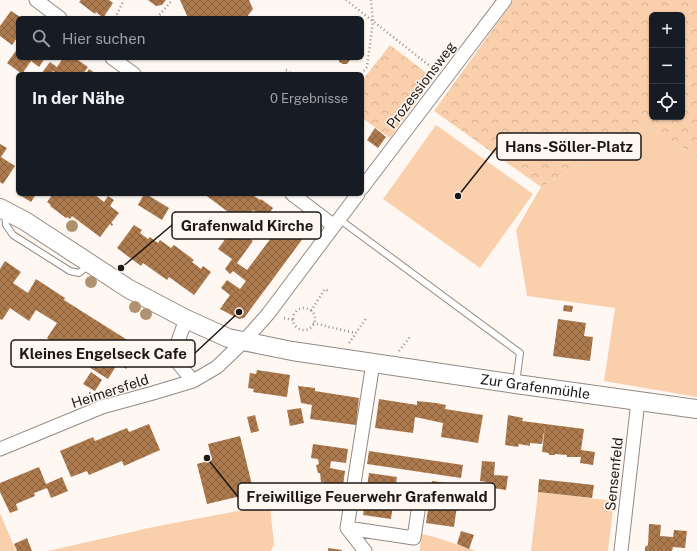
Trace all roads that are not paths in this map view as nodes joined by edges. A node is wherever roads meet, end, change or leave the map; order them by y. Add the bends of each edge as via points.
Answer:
1 (36, 0) edge
2 (505, 0) edge
3 (57, 16) edge
4 (115, 60) edge
5 (131, 72) edge
6 (364, 185) edge
7 (295, 196) edge
8 (356, 196) edge
9 (2, 209) edge
10 (336, 222) junction
11 (186, 319) junction
12 (243, 342) junction
13 (373, 363) junction
14 (193, 381) junction
15 (516, 384) junction
16 (638, 401) junction
17 (697, 409) edge
18 (0, 449) edge
19 (421, 491) dead end
20 (347, 528) junction
21 (365, 551) edge
22 (621, 551) edge

1 - 3 street
2 - 6 street, Prozessionsweg
4 - 5 street
7 - 10 street
8 - 10 street
9 - 11 street, Zur Grafenmühle via 25,221 129,289
10 - 12 street via 268,314
10 - 15 lane via 520,353
11 - 12 street, Zur Grafenmühle
11 - 14 street via 176,347 178,363
12 - 13 street, Zur Grafenmühle
12 - 14 street, Heimersfeld via 217,367
13 - 15 street, Zur Grafenmühle
13 - 20 street
14 - 18 street, Heimersfeld via 102,407
15 - 16 street, Zur Grafenmühle
16 - 17 street, Zur Grafenmühle
16 - 22 street, Sensenfeld
19 - 20 street via 414,538
20 - 21 street

